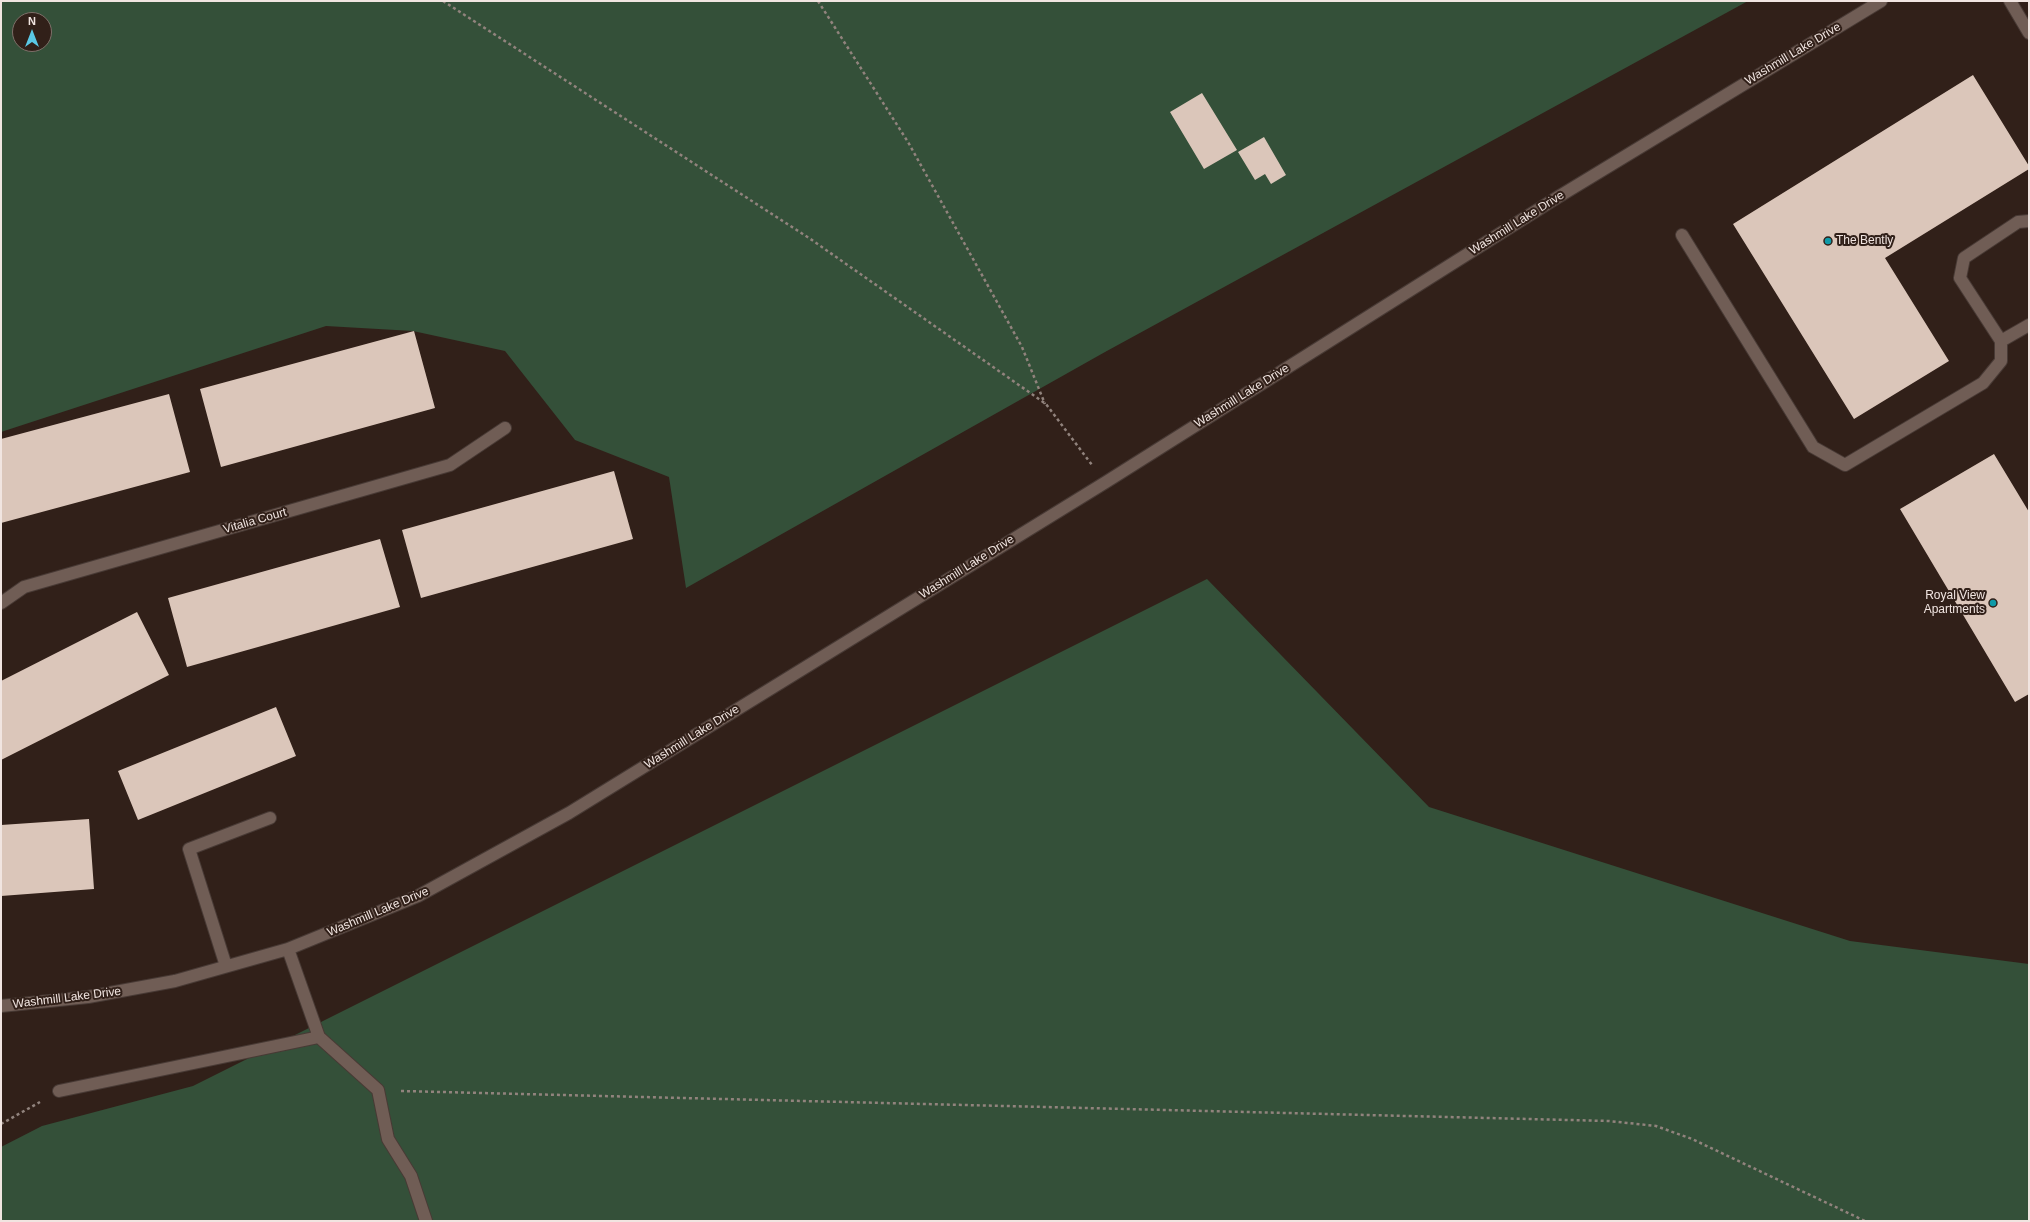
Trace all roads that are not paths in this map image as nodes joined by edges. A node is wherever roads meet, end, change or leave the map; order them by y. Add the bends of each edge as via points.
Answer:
1 (1881, 1) edge
2 (2010, 1) edge
3 (2029, 33) edge
4 (2029, 221) edge
5 (1682, 235) dead end
6 (2029, 325) edge
7 (2002, 341) junction
8 (505, 428) dead end
9 (1, 602) edge
10 (270, 818) dead end
11 (288, 949) junction
12 (226, 966) junction
13 (1, 1006) edge
14 (319, 1037) junction
15 (59, 1092) road end
16 (426, 1221) edge

1 - 11 street, Washmill Lake Drive via 1551,201 1106,482 569,813 418,896
2 - 3 street
4 - 7 street via 2018,222 1964,258 1960,278
5 - 7 street via 1813,447 1845,465 1983,383 2001,361
6 - 7 street
8 - 9 street, Vitalia Court via 450,465 24,588
10 - 12 street via 189,849
11 - 12 street, Washmill Lake Drive
11 - 14 street
12 - 13 street, Washmill Lake Drive via 175,981 88,997
14 - 15 street
14 - 16 street via 378,1090 388,1139 411,1176

